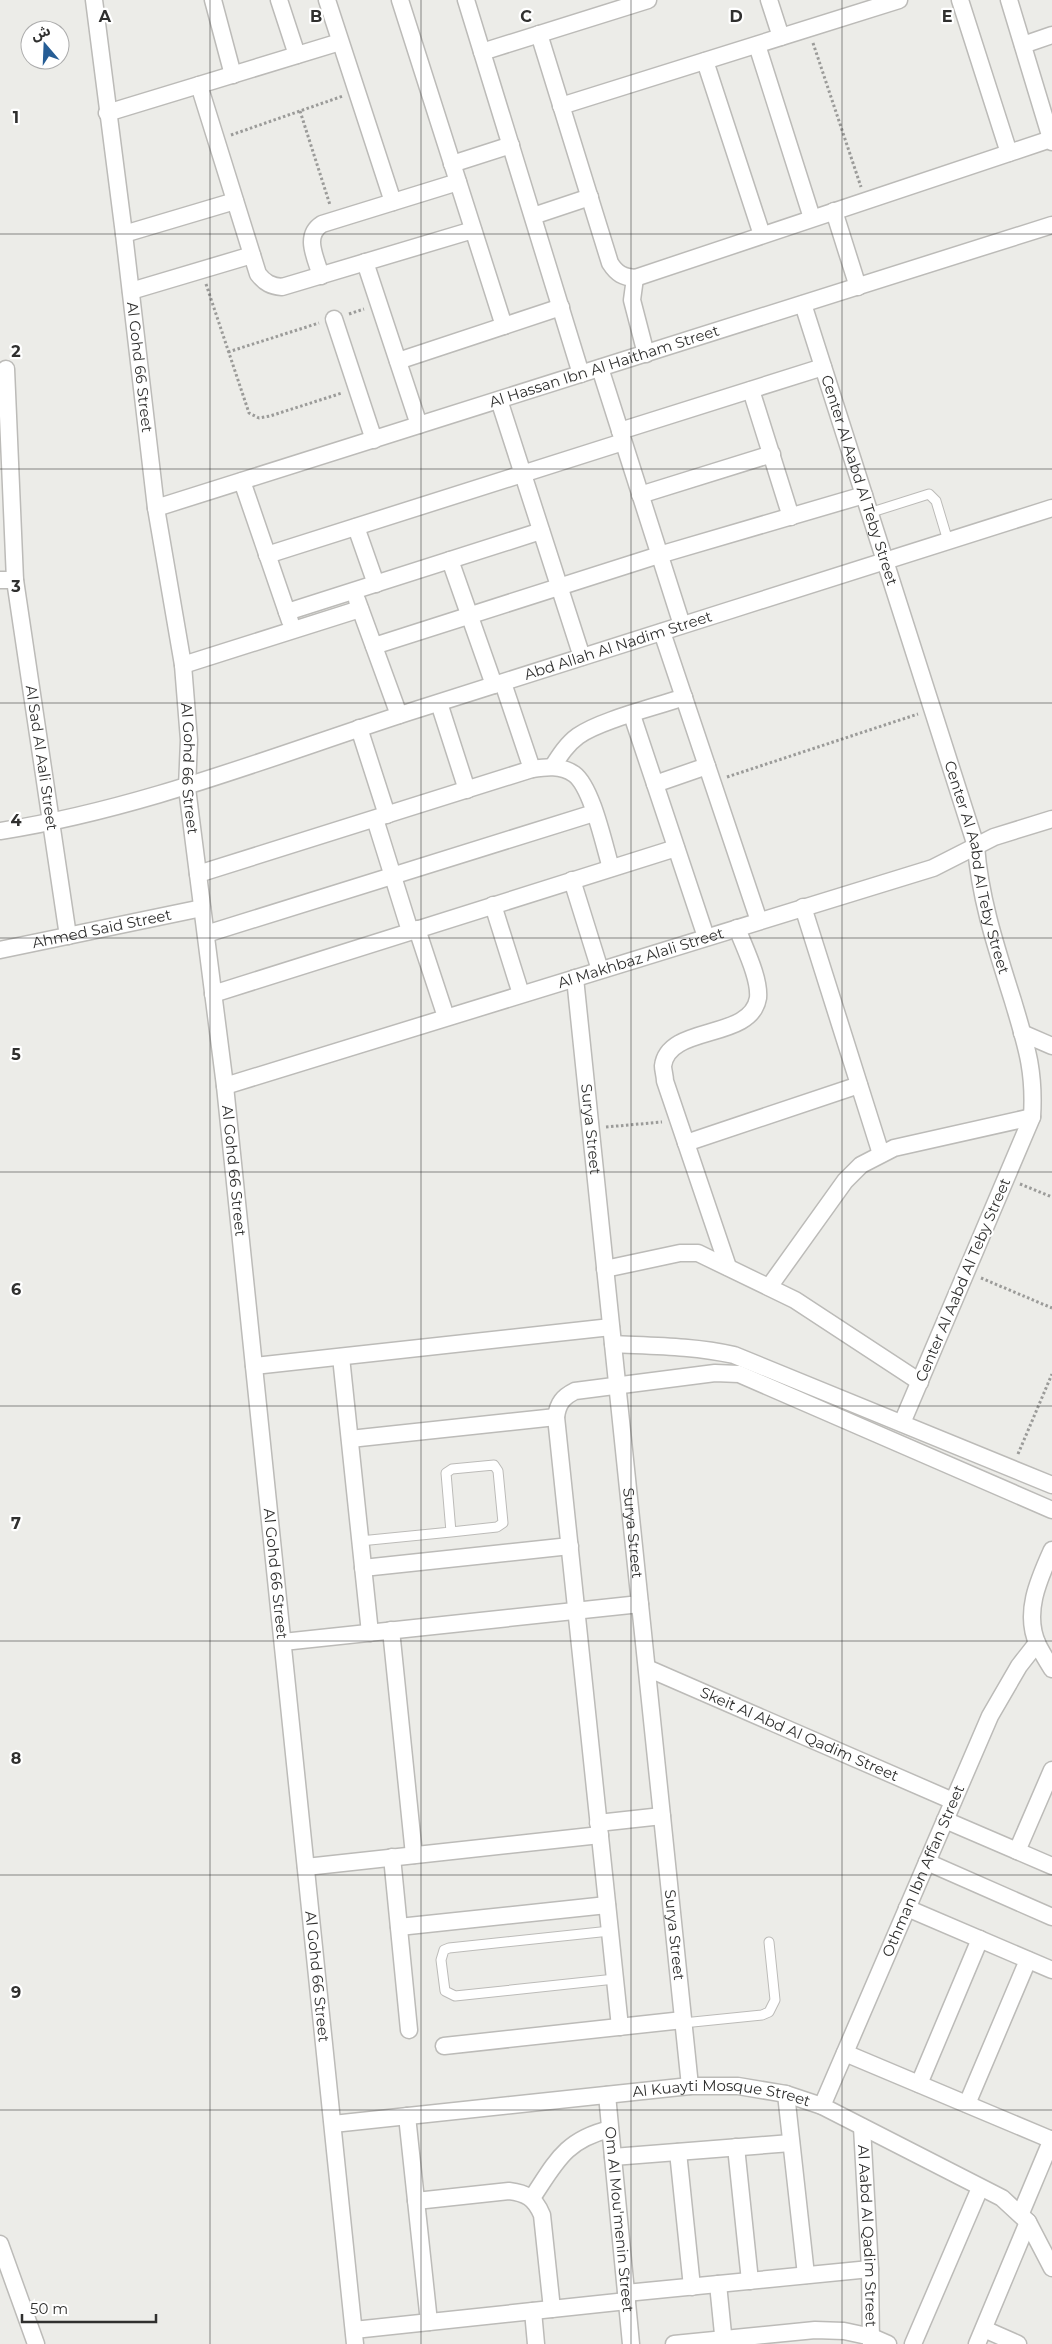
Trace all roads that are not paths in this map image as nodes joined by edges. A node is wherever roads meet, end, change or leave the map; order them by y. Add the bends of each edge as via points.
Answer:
1 (94, 0) edge
2 (212, 0) edge
3 (327, 0) edge
4 (400, 0) edge
5 (466, 0) edge
6 (648, 0) edge
7 (769, 0) edge
8 (899, 0) edge
9 (960, 0) edge
10 (1009, 0) edge
11 (283, 1) edge
12 (539, 34) junction
13 (1052, 35) edge
14 (781, 37) junction
15 (340, 42) junction
16 (757, 45) junction
17 (1023, 45) junction
18 (482, 52) junction
19 (297, 55) junction
20 (706, 61) junction
21 (233, 75) junction
22 (199, 85) junction
23 (561, 106) junction
24 (107, 113) junction
25 (1051, 140) edge
26 (511, 145) junction
27 (1009, 153) junction
28 (452, 164) junction
29 (458, 182) junction
30 (590, 198) junction
31 (235, 201) junction
32 (393, 202) junction
33 (834, 211) junction
34 (532, 216) junction
35 (812, 218) junction
36 (1052, 225) edge
37 (473, 230) junction
38 (124, 234) junction
39 (762, 235) junction
40 (252, 255) junction
41 (365, 262) junction
42 (321, 276) junction
43 (636, 278) junction
44 (858, 287) junction
45 (131, 291) junction
46 (802, 304) junction
47 (561, 307) junction
48 (334, 319) road end
49 (504, 326) junction
50 (646, 354) junction
51 (398, 361) junction
52 (823, 367) junction
53 (600, 368) junction
54 (6, 369) dead end
55 (581, 374) junction
56 (751, 390) junction
57 (499, 400) junction
58 (419, 425) junction
59 (622, 436) junction
60 (374, 440) junction
61 (772, 454) junction
62 (523, 474) junction
63 (242, 481) junction
64 (640, 495) junction
65 (864, 496) junction
66 (156, 508) junction
67 (1052, 508) edge
68 (869, 513) junction
69 (791, 517) junction
70 (356, 527) junction
71 (541, 530) junction
72 (948, 541) junction
73 (267, 555) junction
74 (659, 555) junction
75 (450, 560) junction
76 (884, 561) junction
77 (8, 580) edge
78 (376, 584) junction
79 (560, 587) junction
80 (354, 590) junction
81 (360, 609) junction
82 (286, 612) junction
83 (470, 615) junction
84 (682, 625) junction
85 (292, 630) junction
86 (662, 632) junction
87 (374, 646) junction
88 (582, 657) junction
89 (182, 665) junction
90 (498, 684) junction
91 (684, 698) junction
92 (439, 703) junction
93 (399, 715) junction
94 (632, 715) junction
95 (359, 728) junction
96 (554, 766) junction
97 (707, 766) junction
98 (532, 769) junction
99 (655, 784) junction
100 (187, 788) junction
101 (467, 790) junction
102 (594, 813) junction
103 (380, 817) junction
104 (1052, 819) edge
105 (51, 823) junction
106 (0, 831) edge
107 (976, 846) junction
108 (676, 848) junction
109 (611, 868) junction
110 (198, 874) junction
111 (392, 876) junction
112 (572, 880) junction
113 (493, 905) junction
114 (202, 908) junction
115 (803, 908) junction
116 (758, 921) junction
117 (737, 928) junction
118 (414, 930) junction
119 (206, 934) junction
120 (68, 936) junction
121 (706, 937) junction
122 (0, 950) edge
123 (600, 970) junction
124 (575, 978) junction
125 (213, 994) junction
126 (522, 994) junction
127 (446, 1018) junction
128 (1022, 1033) junction
129 (1052, 1046) edge
130 (859, 1085) junction
131 (225, 1086) junction
132 (1032, 1117) junction
133 (686, 1144) junction
134 (881, 1154) junction
135 (728, 1267) junction
136 (605, 1269) junction
137 (769, 1287) junction
138 (611, 1327) junction
139 (613, 1344) junction
140 (341, 1357) junction
141 (254, 1366) junction
142 (920, 1382) junction
143 (617, 1386) junction
144 (556, 1417) junction
145 (902, 1424) junction
146 (350, 1439) junction
147 (1052, 1485) edge
148 (1052, 1510) edge
149 (451, 1532) junction
150 (360, 1542) junction
151 (570, 1546) junction
152 (1052, 1550) edge
153 (363, 1568) junction
154 (640, 1604) junction
155 (576, 1611) junction
156 (391, 1630) junction
157 (370, 1633) junction
158 (283, 1642) junction
159 (1037, 1643) junction
160 (646, 1668) junction
161 (1052, 1669) edge
162 (1052, 1770) edge
163 (953, 1801) junction
164 (662, 1816) junction
165 (945, 1820) junction
166 (599, 1829) junction
167 (1017, 1851) junction
168 (414, 1855) junction
169 (392, 1858) junction
170 (927, 1862) junction
171 (1052, 1866) edge
172 (306, 1867) junction
173 (607, 1904) junction
174 (907, 1908) junction
175 (1052, 1917) edge
176 (399, 1926) junction
177 (610, 1931) junction
178 (980, 1939) junction
179 (768, 1942) dead end
180 (1028, 1960) junction
181 (1052, 1970) edge
182 (615, 1979) junction
183 (683, 2022) junction
184 (620, 2027) junction
185 (409, 2030) dead end
186 (444, 2046) dead end
187 (845, 2053) junction
188 (919, 2084) junction
189 (690, 2086) junction
190 (786, 2094) junction
191 (607, 2095) junction
192 (967, 2104) junction
193 (822, 2106) junction
194 (407, 2116) junction
195 (333, 2124) junction
196 (862, 2127) junction
197 (610, 2129) junction
198 (1052, 2140) edge
199 (791, 2143) junction
200 (736, 2147) junction
201 (678, 2152) junction
202 (613, 2157) junction
203 (980, 2188) junction
204 (532, 2198) junction
205 (416, 2201) junction
206 (1024, 2218) junction
207 (0, 2244) edge
208 (2, 2261) edge
209 (1052, 2268) edge
210 (870, 2269) junction
211 (806, 2275) junction
212 (750, 2281) junction
213 (718, 2284) junction
214 (692, 2287) junction
215 (626, 2297) junction
216 (552, 2309) junction
217 (533, 2311) junction
218 (429, 2322) junction
219 (980, 2336) edge
220 (355, 2337) edge
221 (871, 2340) edge
222 (724, 2341) edge
223 (30, 2342) edge
224 (536, 2344) edge
225 (631, 2344) edge
226 (674, 2344) edge
227 (888, 2344) edge
228 (913, 2344) edge
229 (1018, 2344) edge

1 - 24 street, Al Gohd 66 Street
2 - 21 street
3 - 15 street
4 - 28 street
5 - 18 street
6 - 12 street
7 - 14 street
8 - 14 street
9 - 27 street
10 - 17 street
11 - 19 street
12 - 18 street
12 - 23 street
13 - 17 street
14 - 16 street
15 - 19 street
15 - 32 street
16 - 20 street
16 - 35 street
17 - 25 street
18 - 26 street
19 - 21 street
20 - 23 street
20 - 39 street
21 - 22 street
22 - 24 street
22 - 31 street
23 - 30 street
24 - 38 street, Al Gohd 66 Street
25 - 27 street
26 - 28 street
26 - 34 street
27 - 33 street
28 - 29 street
29 - 32 street
29 - 37 street
30 - 34 street
30 - 43 street via 610,263 625,278
31 - 38 street
31 - 40 street
32 - 42 street via 315,229 311,244
33 - 35 street
33 - 44 street
34 - 47 street
35 - 39 street
36 - 44 street, Al Hassan Ibn Al Haitham Street
37 - 41 street
37 - 49 street
38 - 45 street, Al Gohd 66 Street
39 - 43 street
40 - 42 street via 258,274 272,286 282,288
40 - 45 street
41 - 42 street
41 - 51 street
43 - 50 street via 632,300
44 - 46 street, Al Hassan Ibn Al Haitham Street
45 - 66 street, Al Gohd 66 Street
46 - 50 street, Al Hassan Ibn Al Haitham Street
46 - 52 street, Center Al Aabd Al Teby Street
47 - 49 street
47 - 55 street
48 - 60 street
49 - 51 street
50 - 53 street, Al Hassan Ibn Al Haitham Street
51 - 58 street
52 - 56 street
52 - 65 street, Center Al Aabd Al Teby Street
53 - 55 street, Al Hassan Ibn Al Haitham Street
53 - 59 street
54 - 77 street, Al Sad Al Aali Street
55 - 57 street, Al Hassan Ibn Al Haitham Street
56 - 59 street
56 - 61 street
57 - 58 street, Al Hassan Ibn Al Haitham Street
57 - 62 street
58 - 60 street, Al Hassan Ibn Al Haitham Street
59 - 62 street
59 - 64 street
60 - 63 street, Al Hassan Ibn Al Haitham Street
61 - 64 street
61 - 69 street
62 - 70 street
62 - 71 street
63 - 66 street, Al Hassan Ibn Al Haitham Street
63 - 73 street
64 - 74 street
65 - 68 street, Center Al Aabd Al Teby Street
65 - 69 street
66 - 89 street, Al Gohd 66 Street
67 - 72 street, Abd Allah Al Nadim Street
68 - 72 lane via 929,494 936,501
68 - 76 street, Center Al Aabd Al Teby Street
69 - 74 street
70 - 73 street
70 - 78 street
71 - 75 street
71 - 79 street
72 - 76 street, Abd Allah Al Nadim Street
73 - 82 street
74 - 79 street
74 - 84 street
75 - 78 street
75 - 83 street
76 - 84 street, Abd Allah Al Nadim Street
76 - 107 street, Center Al Aabd Al Teby Street
77 - 105 street, Al Sad Al Aali Street
78 - 80 street
79 - 83 street
79 - 88 street
80 - 81 street
80 - 82 street
81 - 85 street
81 - 87 street
82 - 85 street
83 - 87 street
83 - 90 street
84 - 86 street, Abd Allah Al Nadim Street
85 - 89 street
86 - 88 street, Abd Allah Al Nadim Street
86 - 91 street
87 - 93 street
88 - 90 street, Abd Allah Al Nadim Street
89 - 100 street, Al Gohd 66 Street via 188,740
90 - 92 street, Abd Allah Al Nadim Street
90 - 98 street
91 - 94 street
91 - 97 street
92 - 93 street, Abd Allah Al Nadim Street
92 - 101 street
93 - 95 street, Abd Allah Al Nadim Street
94 - 96 street via 578,736
94 - 99 street
95 - 100 street, Abd Allah Al Nadim Street
95 - 103 street
96 - 98 street
96 - 102 street via 574,774 587,791
97 - 99 street
97 - 116 street
98 - 101 street
99 - 108 street
100 - 105 street, Abd Allah Al Nadim Street
100 - 110 street, Al Gohd 66 Street
101 - 103 street
102 - 109 street
102 - 111 street
103 - 110 street
103 - 111 street
104 - 107 street, Al Makhbaz Alali Street
105 - 106 street, Abd Allah Al Nadim Street
105 - 120 street, Al Sad Al Aali Street
107 - 115 street, Al Makhbaz Alali Street via 933,868
107 - 128 street, Center Al Aabd Al Teby Street via 985,909
108 - 109 street
108 - 121 street
109 - 112 street
110 - 114 street, Al Gohd 66 Street
111 - 118 street
111 - 119 street
112 - 113 street
112 - 123 street
113 - 118 street
113 - 126 street
114 - 119 street, Al Gohd 66 Street
114 - 120 street, Ahmed Said Street
115 - 116 street, Al Makhbaz Alali Street
115 - 130 street
116 - 117 street, Al Makhbaz Alali Street
117 - 121 street, Al Makhbaz Alali Street
117 - 133 street via 757,982 758,999 750,1014 736,1024 682,1042 669,1051 663,1066
118 - 125 street
118 - 127 street
119 - 125 street, Al Gohd 66 Street
120 - 122 street, Ahmed Said Street
121 - 123 street, Al Makhbaz Alali Street
123 - 124 street, Al Makhbaz Alali Street
124 - 126 street, Al Makhbaz Alali Street
124 - 136 street, Surya Street
125 - 131 street, Al Gohd 66 Street
126 - 127 street, Al Makhbaz Alali Street
127 - 131 street, Al Makhbaz Alali Street
128 - 129 street
128 - 132 street, Center Al Aabd Al Teby Street via 1031,1060 1034,1088
130 - 133 street
130 - 134 street
131 - 141 street, Al Gohd 66 Street
132 - 134 street via 894,1148
132 - 142 street, Center Al Aabd Al Teby Street
133 - 135 street
134 - 137 street via 861,1165 845,1181
135 - 136 street via 689,1252
135 - 137 street
136 - 138 street, Surya Street
137 - 142 street via 795,1300
138 - 139 street, Surya Street
138 - 140 street
139 - 143 street, Surya Street
139 - 145 street via 702,1349 734,1355
140 - 141 street
140 - 146 street
141 - 158 street, Al Gohd 66 Street
142 - 145 street, Center Al Aabd Al Teby Street
143 - 144 street via 575,1391 565,1396
143 - 148 street via 715,1373 738,1374
143 - 154 street, Surya Street
144 - 146 street
144 - 151 street
145 - 147 street
146 - 150 street
149 - 149 lane via 446,1473 452,1469 494,1465 498,1471 503,1523 497,1527
149 - 150 lane
150 - 153 street
151 - 153 street
151 - 155 street
152 - 159 street via 1036,1586 1032,1615
153 - 157 street
154 - 155 street
154 - 160 street, Surya Street
155 - 156 street
155 - 166 street
156 - 157 street
156 - 168 street
157 - 158 street
158 - 172 street, Al Gohd 66 Street
159 - 161 street
159 - 163 street, Othman Ibn Affan Street via 990,1716
160 - 163 street, Skeit Al Abd Al Qadim Street
160 - 164 street, Surya Street
162 - 167 street
163 - 165 street, Othman Ibn Affan Street
164 - 166 street
164 - 183 street, Surya Street
165 - 167 street
165 - 170 street, Othman Ibn Affan Street
166 - 168 street
166 - 173 street
167 - 171 street
168 - 169 street
169 - 172 street
169 - 176 street
170 - 174 street, Othman Ibn Affan Street
170 - 175 street
172 - 195 street, Al Gohd 66 Street
173 - 176 street
173 - 177 street
174 - 178 street
174 - 187 street, Othman Ibn Affan Street
176 - 185 street
177 - 182 street
177 - 182 lane via 449,1948 444,1950 441,1960 445,1990 455,1996
178 - 180 street
178 - 188 street
179 - 183 lane via 775,2000 769,2012
180 - 181 street
180 - 192 street
182 - 184 street
183 - 184 street
183 - 189 street, Surya Street
184 - 186 street
187 - 188 street
187 - 193 street, Othman Ibn Affan Street
188 - 192 street
189 - 190 street, Al Kuayti Mosque Street via 738,2086
189 - 191 street, Al Kuayti Mosque Street
190 - 193 street, Al Kuayti Mosque Street
190 - 199 street
191 - 194 street, Al Kuayti Mosque Street
191 - 197 street, Om Al Mou'menin Street
192 - 198 street
193 - 196 street, Al Kuayti Mosque Street
194 - 195 street, Al Kuayti Mosque Street
194 - 205 street
195 - 220 street, Al Gohd 66 Street
196 - 203 street, Al Kuayti Mosque Street
196 - 210 street, Al Aabd Al Qadim Street
197 - 202 street, Om Al Mou'menin Street
197 - 204 street via 589,2134 570,2145
198 - 206 street
199 - 200 street
199 - 211 street
200 - 201 street
200 - 212 street
201 - 202 street
201 - 214 street
202 - 215 street, Om Al Mou'menin Street
203 - 206 street, Al Kuayti Mosque Street via 1002,2198
203 - 228 street
204 - 205 street via 521,2192 508,2192
204 - 216 street via 542,2215
205 - 218 street
206 - 209 street, Al Kuayti Mosque Street
206 - 219 street
207 - 208 street
208 - 223 street
210 - 211 street
210 - 221 street, Al Aabd Al Qadim Street
211 - 212 street
212 - 213 street
213 - 214 street
213 - 222 street
214 - 215 street
215 - 216 street
215 - 225 street, Om Al Mou'menin Street
216 - 217 street
217 - 218 street
217 - 224 street
218 - 220 street
219 - 229 street
221 - 222 street via 844,2331 815,2330
221 - 227 street
222 - 226 street

